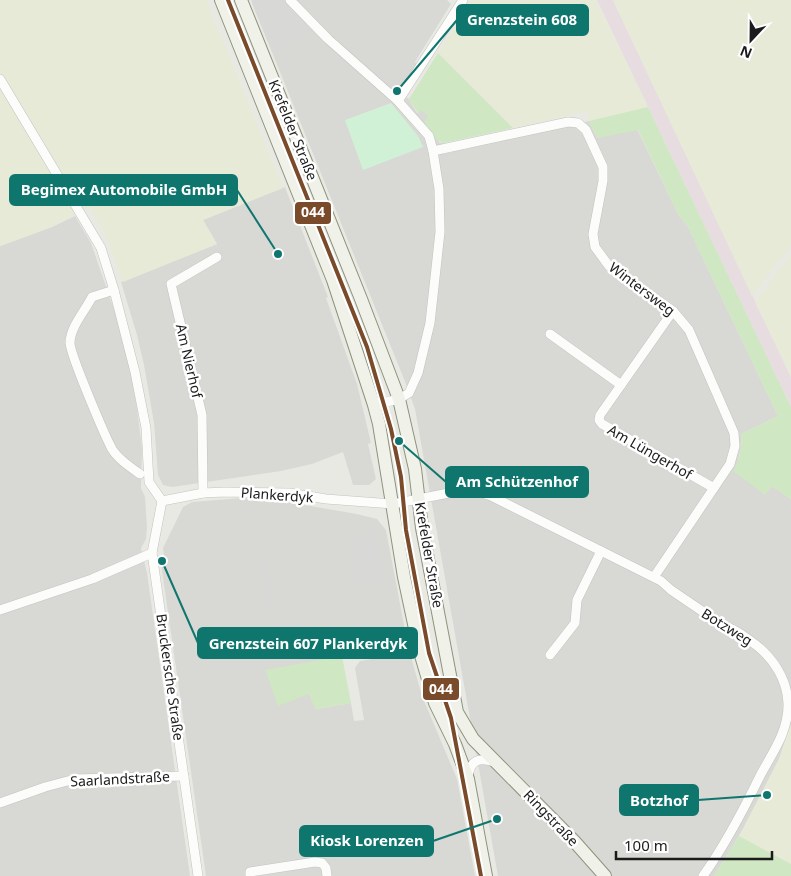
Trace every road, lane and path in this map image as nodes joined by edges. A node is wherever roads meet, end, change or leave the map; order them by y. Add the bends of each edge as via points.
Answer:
1 (221, 0) edge
2 (241, 0) edge
3 (290, 0) edge
4 (463, 0) edge
5 (0, 79) edge
6 (398, 101) junction
7 (433, 151) junction
8 (217, 257) dead end
9 (114, 290) junction
10 (673, 311) junction
11 (550, 334) dead end
12 (621, 385) junction
13 (399, 399) junction
14 (374, 405) junction
15 (145, 478) junction
16 (714, 488) junction
17 (203, 493) junction
18 (418, 500) junction
19 (162, 501) junction
20 (393, 504) junction
21 (601, 551) junction
22 (152, 553) junction
23 (654, 577) junction
24 (0, 610) edge
25 (550, 656) dead end
26 (457, 712) joint
27 (494, 762) junction
28 (184, 776) junction
29 (468, 779) junction
30 (0, 802) edge
31 (198, 876) edge
32 (250, 876) edge
33 (327, 876) edge
34 (486, 876) edge
35 (605, 876) edge
36 (703, 876) edge

1 - 14 street, Krefelder Straße via 333,280
2 - 13 street, Krefelder Straße
3 - 6 street via 328,39
4 - 6 street
5 - 9 street via 101,248
6 - 7 street via 429,136
7 - 10 street, Wintersweg via 568,122 578,123 586,130 603,167 593,234 596,247 609,266
7 - 13 street via 439,190 440,232 430,322 413,388
8 - 17 street, Am Nierhof via 171,284 202,415
9 - 15 street via 146,428
9 - 15 street via 92,298 73,330 70,343 113,450
10 - 12 street, Am Lüngerhof
10 - 16 street, Wintersweg via 688,330 734,433 735,446 730,464
11 - 12 street
12 - 16 street, Am Lüngerhof via 600,415 602,424
13 - 14 street
13 - 18 street, Krefelder Straße
14 - 20 street, Krefelder Straße
15 - 19 street
16 - 23 street, Wintersweg
17 - 19 street, Plankerdyk
17 - 20 street, Plankerdyk via 289,493
18 - 20 street, Plankerdyk
18 - 21 street, Botzweg via 476,491
18 - 26 street, Krefelder Straße
19 - 22 street, Bruckersche Straße
20 - 29 street, Krefelder Straße via 420,652 435,703
21 - 23 street, Botzweg
21 - 25 street via 577,600 575,623
22 - 24 street via 92,579
22 - 28 street, Bruckersche Straße
23 - 36 street, Botzweg via 762,650 779,671 786,693 787,711 780,740 729,837
26 - 27 street, Ringstraße via 473,739
27 - 29 street via 478,760 469,770
27 - 35 street, Ringstraße
28 - 30 street, Saarlandstraße via 75,779
28 - 31 street, Bruckersche Straße
29 - 34 street, Krefelder Straße
32 - 33 street via 250,872 314,862 322,863

